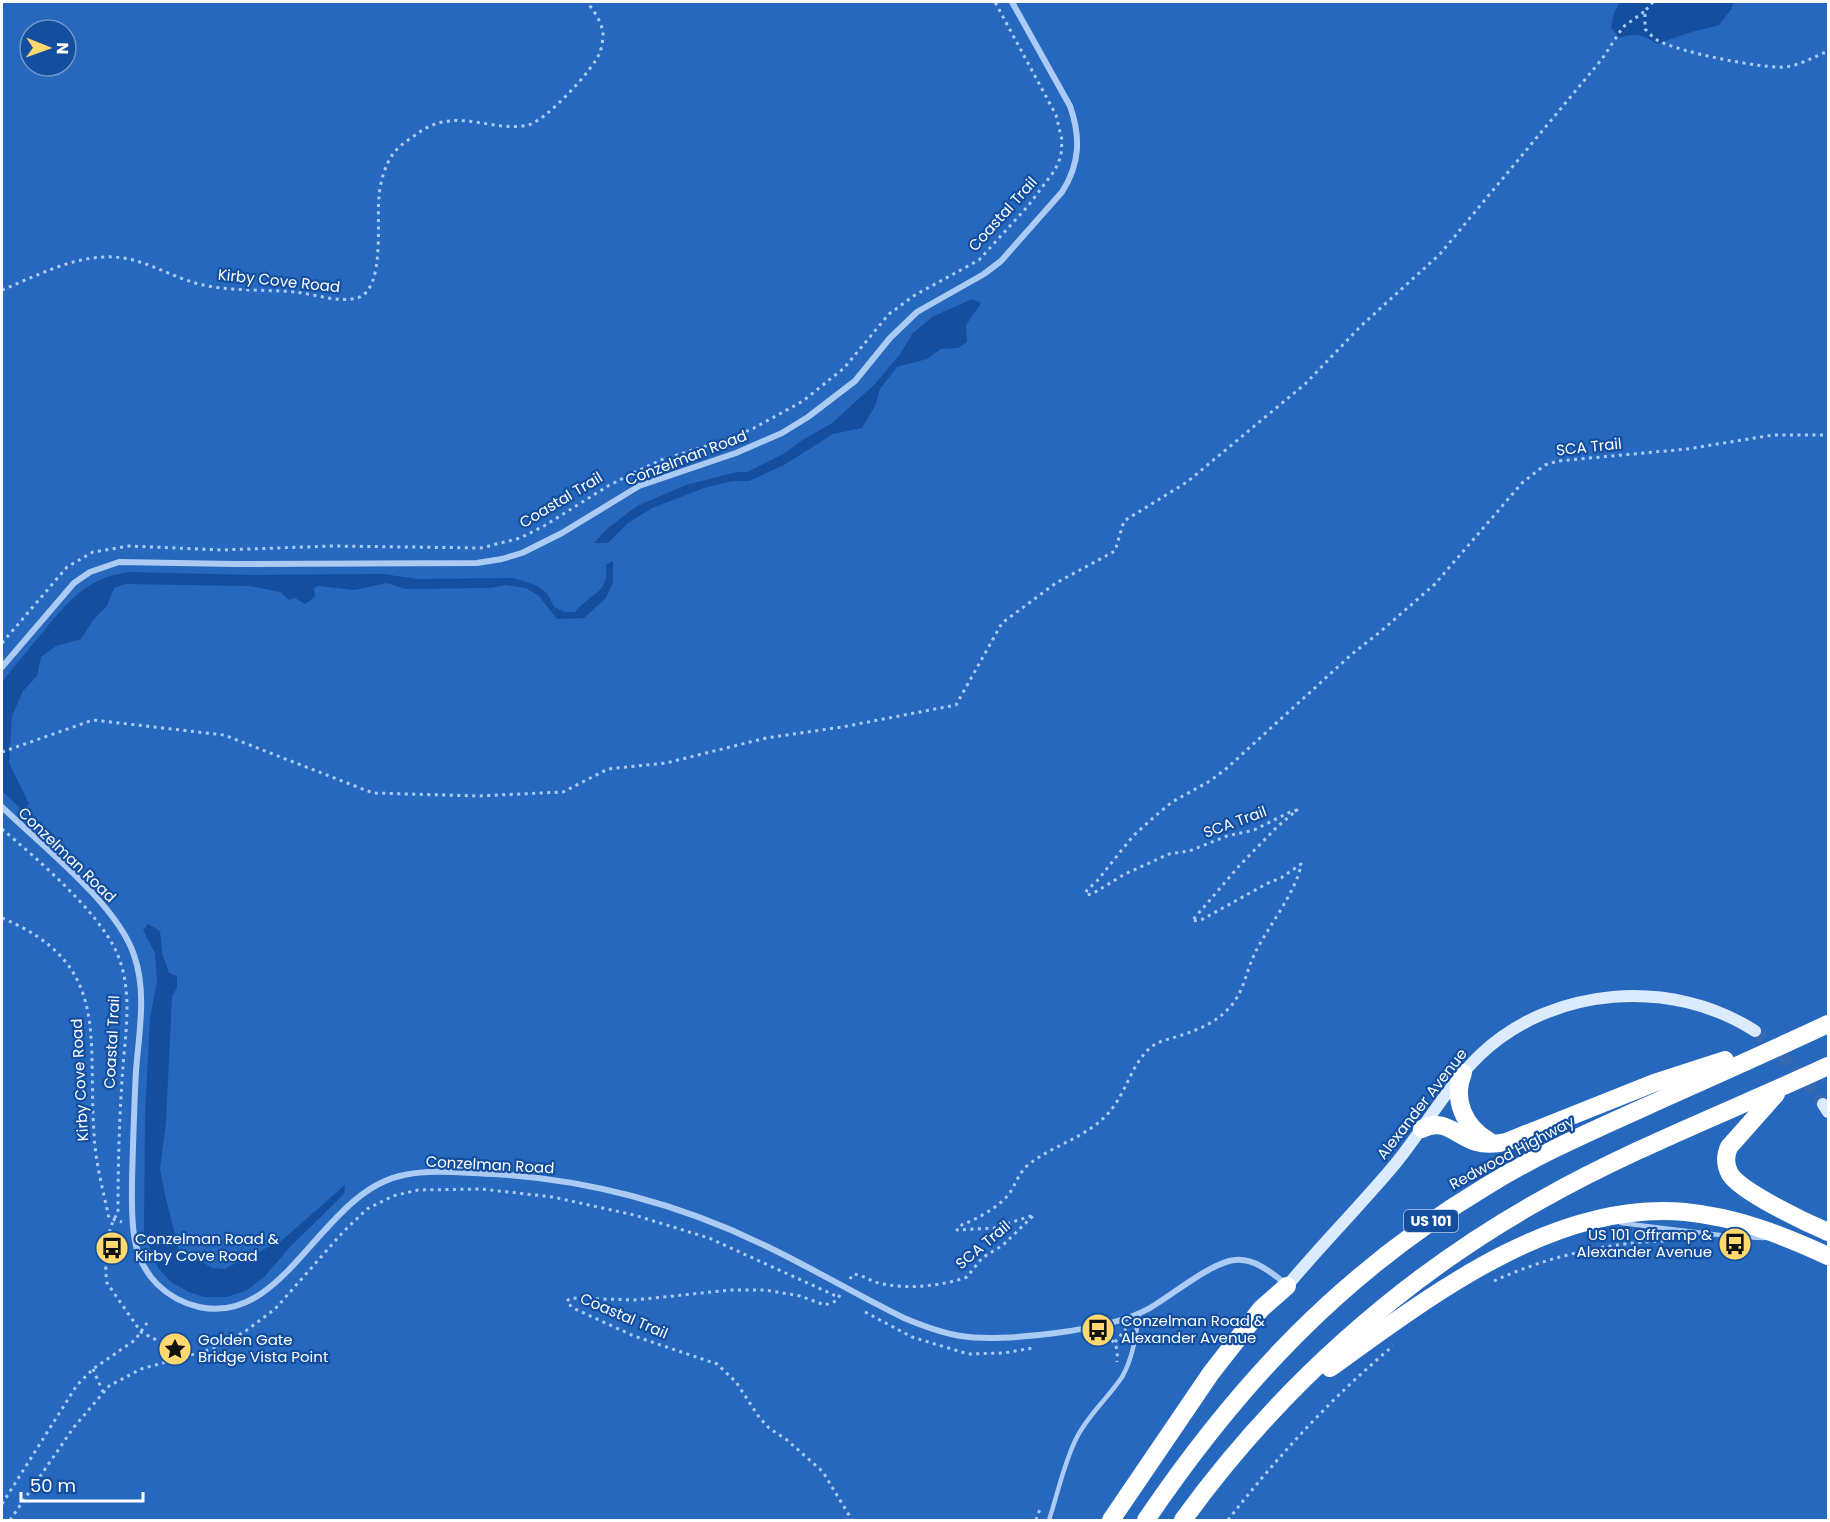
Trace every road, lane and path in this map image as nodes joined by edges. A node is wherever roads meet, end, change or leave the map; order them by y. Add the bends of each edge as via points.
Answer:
1 (587, 2) edge
2 (996, 2) edge
3 (1012, 2) edge
4 (1653, 2) edge
5 (1646, 11) junction
6 (1828, 51) edge
7 (2, 290) edge
8 (1828, 435) edge
9 (2, 643) edge
10 (2, 667) edge
11 (2, 752) edge
12 (2, 807) edge
13 (2, 829) edge
14 (2, 918) edge
15 (1828, 1024) edge
16 (1755, 1031) tunnel mouth
17 (1804, 1035) junction
18 (1828, 1066) edge
19 (1463, 1073) junction
20 (1781, 1088) junction
21 (1422, 1128) junction
22 (1499, 1143) junction
23 (112, 1219) junction
24 (133, 1225) junction
25 (1828, 1232) edge
26 (1786, 1239) junction
27 (1672, 1240) dead end
28 (1828, 1248) edge
29 (1828, 1256) edge
30 (853, 1274) dead end
31 (1490, 1283) dead end
32 (1287, 1286) junction
33 (845, 1287) junction
34 (839, 1298) junction
35 (859, 1309) dead end
36 (1138, 1314) junction
37 (147, 1323) dead end
38 (141, 1332) junction
39 (1097, 1332) dead end
40 (1399, 1341) dead end
41 (1034, 1348) dead end
42 (189, 1357) junction
43 (1117, 1365) dead end
44 (93, 1369) junction
45 (104, 1392) junction
46 (1278, 1405) junction
47 (2, 1504) edge
48 (1042, 1504) dead end
49 (10, 1521) edge
50 (852, 1521) edge
51 (1036, 1521) edge
52 (1049, 1521) edge
53 (1111, 1521) edge
54 (1146, 1521) edge
55 (1183, 1521) edge
56 (1228, 1521) edge

1 - 7 path, Kirby Cove Road via 603,33 600,52 576,84 543,117 529,125 443,123 405,142 393,154 379,195 376,275 360,297 346,300 199,284 137,260 104,256 72,262
2 - 9 path, Coastal Trail via 1056,115 1062,140 1055,170 979,260 889,314 844,368 803,401 754,429 631,474 520,538 481,548 332,546 222,550 129,546 93,552 67,567
3 - 10 street, Conzelman Road via 1076,123 1077,162 1070,180 1001,261 917,312 855,381 808,417 744,450 639,486 553,538 502,559 477,563 134,561 106,565 74,583
4 - 5 path
5 - 6 path via 1645,29 1657,41 1681,50 1784,67
5 - 11 path via 1623,27 1602,59 1440,254 1305,384 1186,482 1124,521 1115,551 1056,583 1002,623 956,705 766,738 666,763 608,770 563,792 478,796 373,793 224,735 93,720
8 - 30 path, SCA Trail via 1773,435 1688,449 1558,461 1545,465 1522,483 1435,584 1227,768 1153,818 1087,890 1086,895 1092,894 1170,854 1263,827 1298,810 1239,866 1192,921 1201,920 1301,864 1231,1006 1208,1024 1148,1049 1114,1107 1100,1121 1085,1134 1043,1154 1020,1172 1007,1195 988,1211 959,1226 957,1230 963,1231 994,1228 1034,1215 1003,1245 982,1258 967,1277 940,1284 891,1286
12 - 24 street, Conzelman Road via 96,898 126,936 134,954 141,992 134,1102
13 - 23 path, Coastal Trail via 99,923 123,970 127,1017 118,1144 118,1214
14 - 23 path, Kirby Cove Road via 56,951 83,989 90,1016 94,1135
15 - 17 highway, Redwood Highway / US 101
16 - 19 main road, Alexander Avenue via 1725,1014 1686,1001 1604,997 1565,1006 1519,1026 1489,1047
17 - 22 highway via 1654,1083
17 - 54 highway, Redwood Highway / US 101 via 1547,1153 1468,1197 1394,1248 1314,1316 1265,1366 1212,1429
18 - 20 highway, US 101
19 - 21 main road, Alexander Avenue
19 - 22 highway via 1459,1094 1463,1113 1480,1136
20 - 25 highway via 1732,1142 1726,1156 1728,1170 1748,1190
20 - 46 highway, US 101 via 1600,1169 1490,1230 1388,1303
21 - 22 highway via 1439,1124 1478,1142
21 - 32 main road, Alexander Avenue
23 - 24 path
23 - 38 path, Coastal Trail via 107,1283
24 - 33 street, Conzelman Road via 141,1262 163,1290 195,1306 228,1308 250,1302 265,1292 346,1206 386,1180 414,1173 506,1175 594,1187 680,1211 762,1244
26 - 28 highway
26 - 29 highway
26 - 46 highway via 1737,1221 1685,1212 1626,1214 1585,1223 1519,1249 1449,1285
27 - 31 path via 1574,1254 1529,1266
32 - 36 street, Conzelman Road via 1259,1265 1231,1261
32 - 53 highway via 1261,1309 1211,1373
33 - 34 path
33 - 36 street, Conzelman Road via 924,1326 976,1338 1054,1333
34 - 42 path via 709,1238 634,1215 553,1197 481,1189 418,1190 393,1196 367,1209 275,1309 219,1347
34 - 50 path, Coastal Trail via 825,1305 765,1290 731,1290 633,1300 572,1298 567,1303 634,1336 717,1364 736,1382 769,1428 823,1472
35 - 41 path via 912,1337 968,1354
36 - 52 lane via 1126,1367 1074,1442
37 - 38 path
38 - 42 path
38 - 44 path
39 - 43 path via 1115,1342
40 - 56 path via 1304,1430
42 - 45 path via 141,1369
44 - 45 path
44 - 47 path via 77,1385
45 - 49 path via 74,1427
46 - 55 highway, US 101
48 - 51 path

